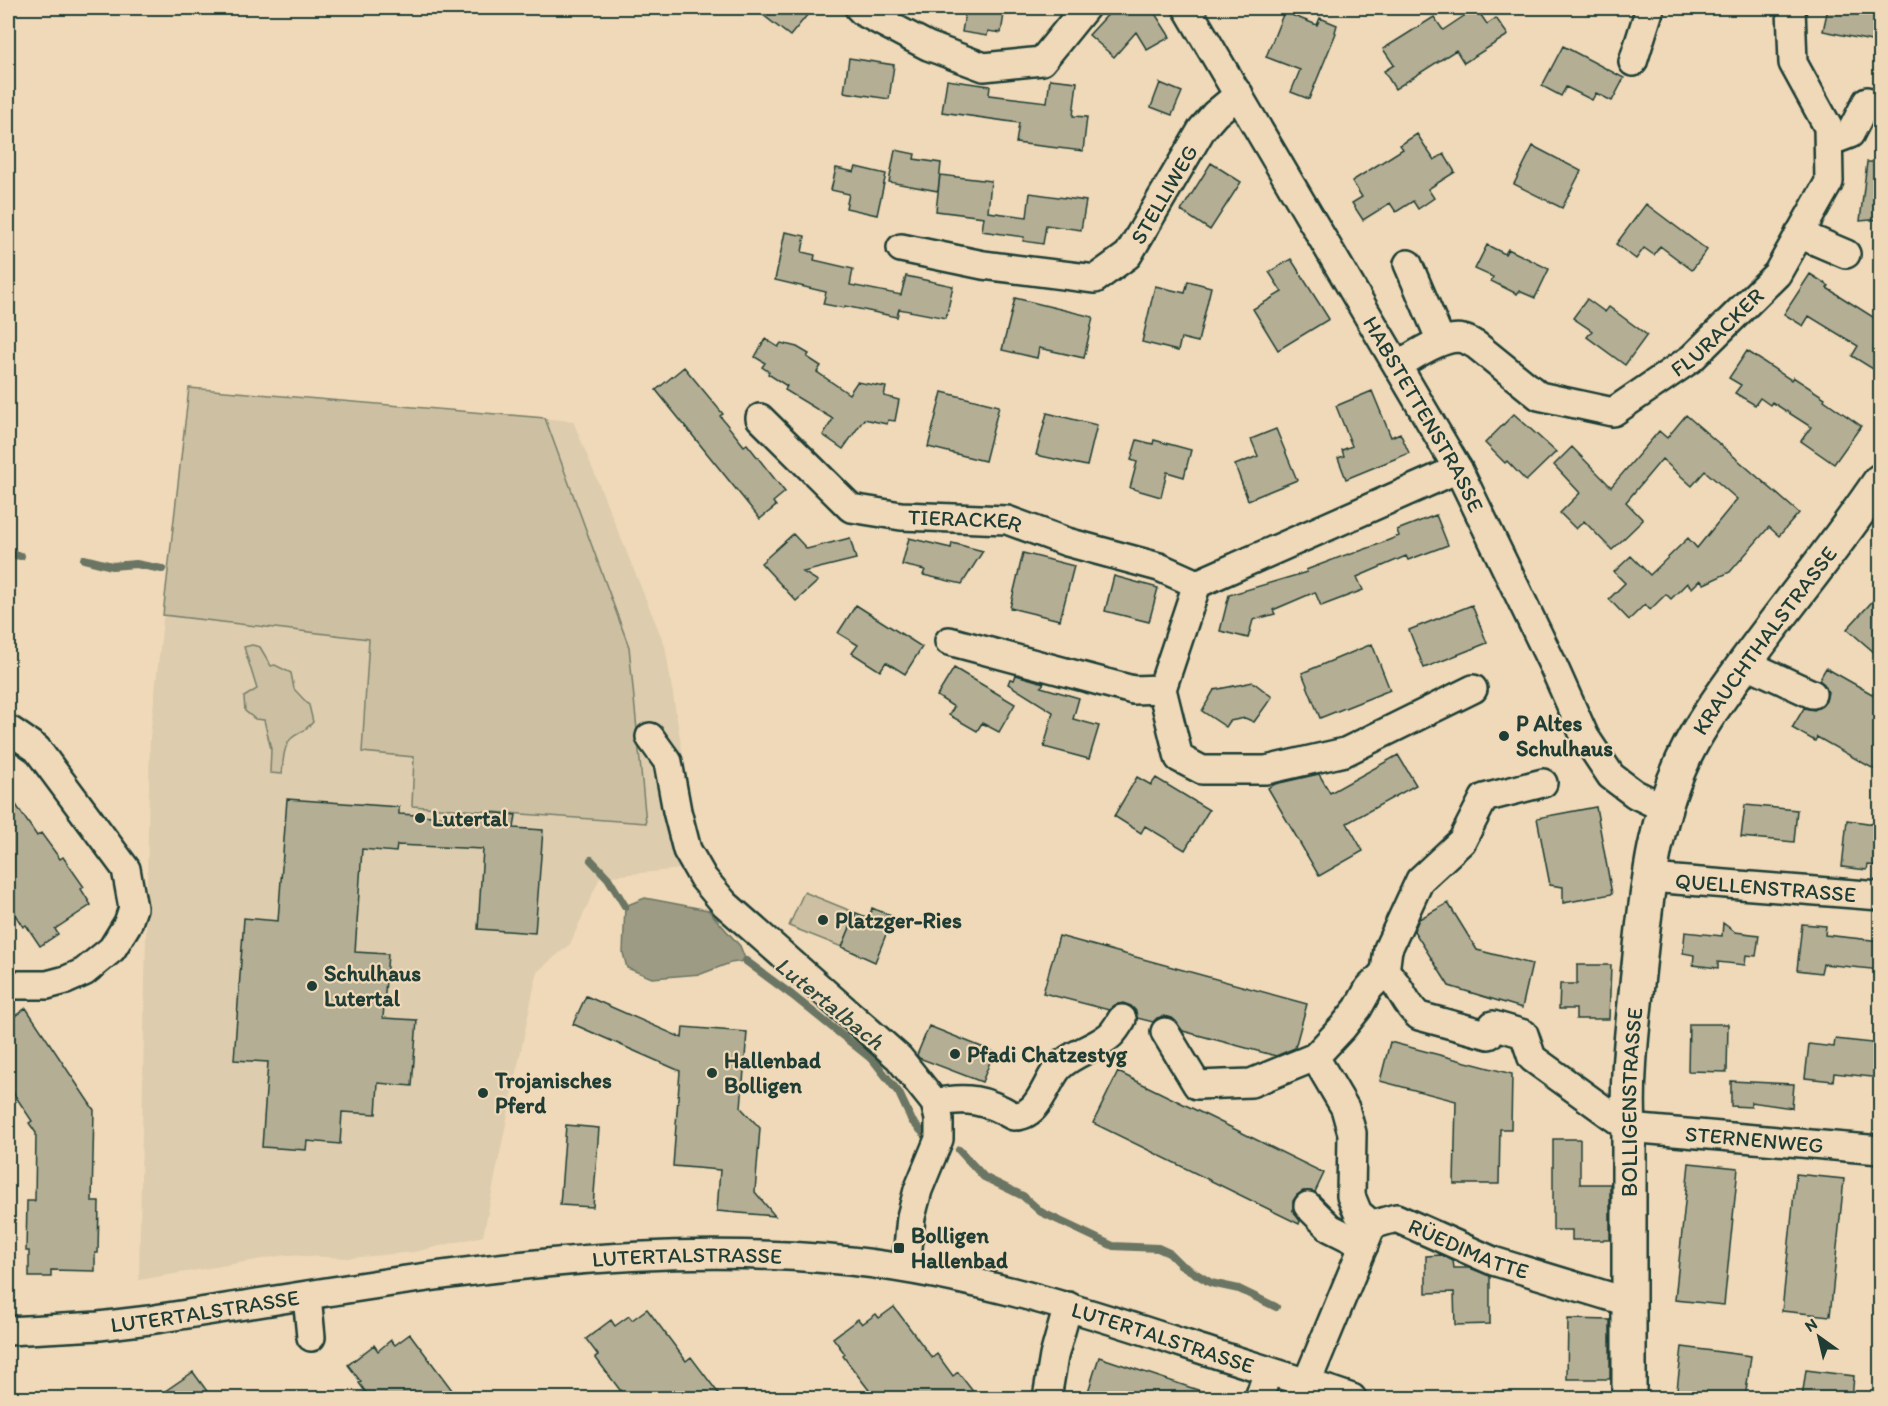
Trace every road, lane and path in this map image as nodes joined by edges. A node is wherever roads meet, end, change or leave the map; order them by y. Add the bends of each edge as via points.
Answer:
1 (859, 8) edge
2 (1085, 8) edge
3 (1187, 8) edge
4 (1650, 8) edge
5 (1791, 8) edge
6 (1633, 62) dead end
7 (1239, 94) junction
8 (1867, 101) dead end
9 (1829, 142) junction
10 (1799, 234) junction
11 (901, 248) dead end
12 (1846, 254) dead end
13 (1408, 264) dead end
14 (1442, 341) junction
15 (1398, 365) junction
16 (760, 418) dead end
17 (1458, 469) junction
18 (1881, 481) edge
19 (1197, 584) junction
20 (949, 641) dead end
21 (1745, 663) junction
22 (1162, 689) junction
23 (1473, 689) dead end
24 (1812, 694) dead end
25 (8, 731) edge
26 (650, 737) dead end
27 (1543, 783) dead end
28 (1664, 808) junction
29 (1650, 878) junction
30 (1881, 896) edge
31 (1385, 972) junction
32 (8, 985) edge
33 (1122, 1019) dead end
34 (1165, 1032) dead end
35 (1315, 1057) junction
36 (935, 1103) junction
37 (1629, 1128) junction
38 (1881, 1150) edge
39 (1308, 1206) dead end
40 (1368, 1235) junction
41 (906, 1268) junction
42 (307, 1296) junction
43 (1628, 1302) junction
44 (1068, 1306) junction
45 (8, 1331) edge
46 (311, 1337) dead end
47 (1268, 1371) junction
48 (1307, 1382) junction
49 (1047, 1398) edge
50 (1259, 1398) edge
51 (1352, 1398) edge
52 (1629, 1398) edge

1 - 2 street via 928,46 984,67 1042,61
3 - 7 street, HABSTETTENSTRASSE
4 - 6 street
5 - 9 street, FLURACKER via 1793,63 1828,127
7 - 11 street, STELLIWEG via 1202,129 1128,255 1095,279 983,265
7 - 15 street, HABSTETTENSTRASSE
8 - 9 street via 1850,134
9 - 10 street, FLURACKER via 1829,182
10 - 12 street
10 - 14 street, FLURACKER via 1777,274 1692,358 1613,412 1539,396 1476,345 1465,339
13 - 14 street
14 - 15 street
15 - 17 street, HABSTETTENSTRASSE
16 - 19 street, TIERACKER via 850,508 901,516 1007,520 1067,542 1159,567
17 - 19 street
17 - 28 street, HABSTETTENSTRASSE via 1585,737 1611,776 1635,794
18 - 21 main road, KRAUCHTHALSTRASSE
19 - 22 street
20 - 22 street via 1133,690
21 - 24 street
21 - 28 main road, KRAUCHTHALSTRASSE via 1691,744
22 - 23 street via 1179,758 1203,770 1266,770 1345,752
25 - 32 street via 37,749 126,869 133,908 112,949 84,972 47,985
26 - 36 street via 668,762 687,850 703,878 725,904 898,1058
27 - 31 street via 1484,798 1462,841 1420,880 1389,949
28 - 29 main road, BOLLIGENSTRASSE
29 - 30 street, QUELLENSTRASSE
29 - 37 main road, BOLLIGENSTRASSE via 1630,1041
31 - 35 street
31 - 37 street via 1395,979 1411,1010 1419,1016 1489,1035 1493,1025 1524,1034 1532,1058
33 - 36 street via 1109,1036 1060,1066 1041,1098 1020,1116 981,1101 960,1098
34 - 35 street via 1197,1085 1251,1083
35 - 40 street via 1345,1108 1352,1132 1352,1196
36 - 41 street via 939,1139 911,1217
37 - 38 street, STERNENWEG
37 - 43 main road, BOLLIGENSTRASSE
39 - 40 street via 1330,1228
40 - 43 street, RÜEDIMATTE via 1396,1218 1493,1261
40 - 48 street
41 - 42 street, LUTERTALSTRASSE via 758,1254 618,1256 495,1268
41 - 44 street, LUTERTALSTRASSE
42 - 45 street, LUTERTALSTRASSE via 99,1326
42 - 46 street
43 - 52 main road, BOLLIGENSTRASSE
44 - 47 street, LUTERTALSTRASSE
44 - 49 street
47 - 48 street, LUTERTALSTRASSE
47 - 50 street
48 - 51 street, LUTERTALSTRASSE

